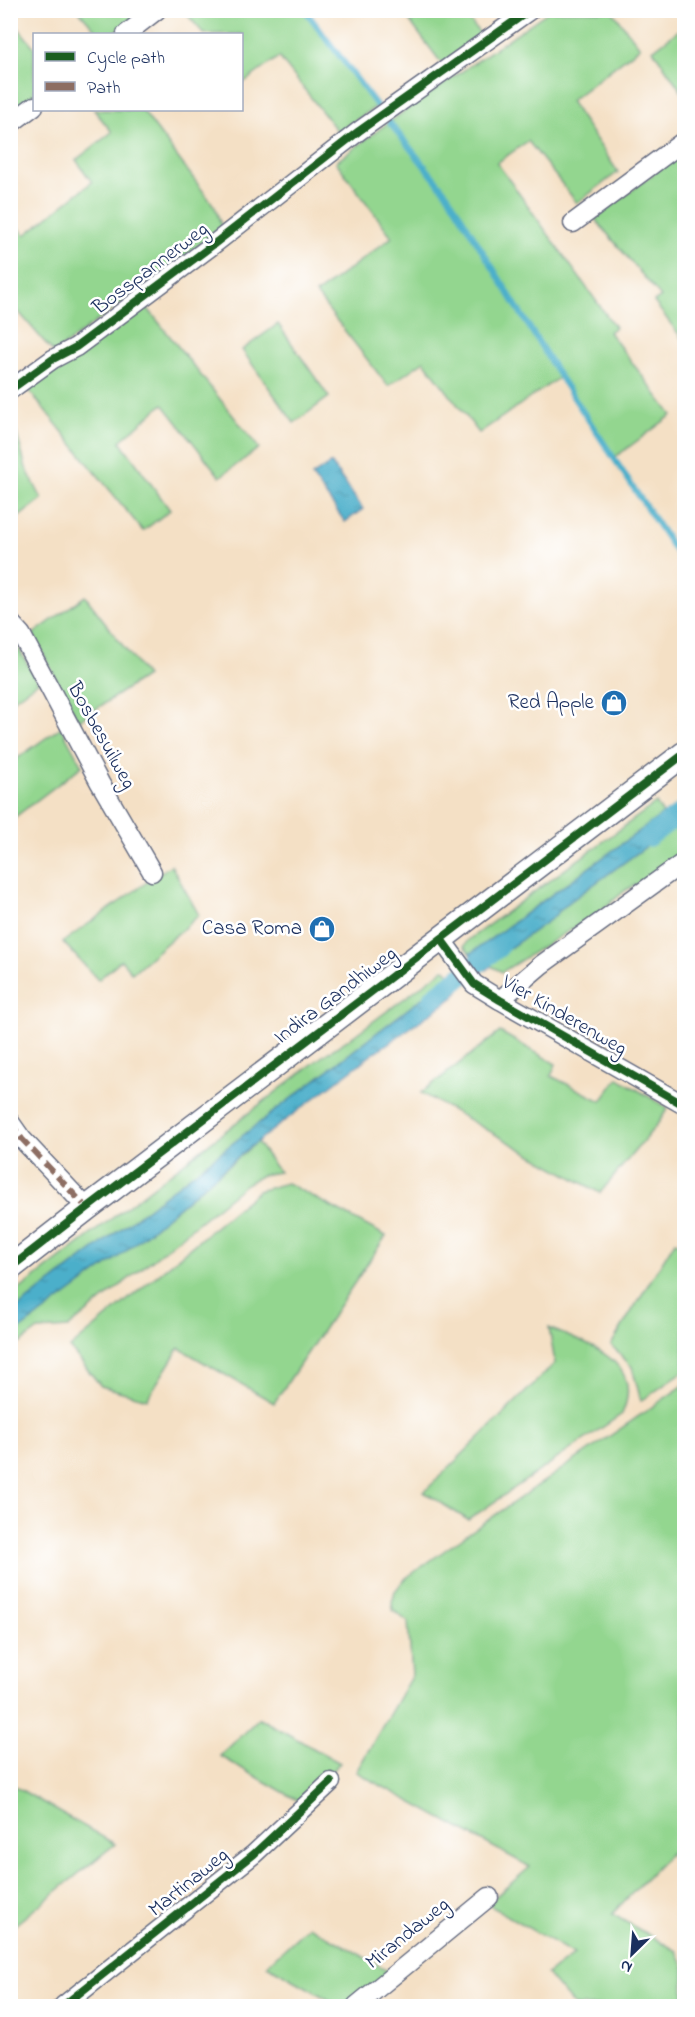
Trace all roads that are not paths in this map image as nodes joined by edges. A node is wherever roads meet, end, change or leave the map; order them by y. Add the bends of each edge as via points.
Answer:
1 (157, 10) edge
2 (530, 10) edge
3 (127, 33) edge
4 (33, 107) edge
5 (10, 124) edge
6 (684, 141) edge
7 (573, 223) dead end
8 (10, 390) edge
9 (10, 622) edge
10 (684, 754) edge
11 (684, 862) edge
12 (152, 872) dead end
13 (447, 948) junction
14 (500, 1000) junction
15 (684, 1105) edge
16 (10, 1122) edge
17 (87, 1208) junction
18 (13, 1261) edge
19 (332, 1782) dead end
20 (489, 1897) dead end
21 (63, 2007) edge
22 (356, 2007) edge

1 - 3 street
2 - 8 street, Bosspannerweg via 359,131 76,348 53,359
4 - 5 street
6 - 7 street
9 - 12 street, Bosbesuilweg via 21,633
10 - 13 main road, Indira Gandhiweg
11 - 14 street via 541,965
13 - 14 street, Vier Kinderenweg via 474,984
13 - 17 main road, Indira Gandhiweg
14 - 15 street, Vier Kinderenweg
16 - 17 street
17 - 18 main road, Indira Gandhiweg
19 - 21 street, Martinaweg via 254,1854
20 - 22 street, Mirandaweg

